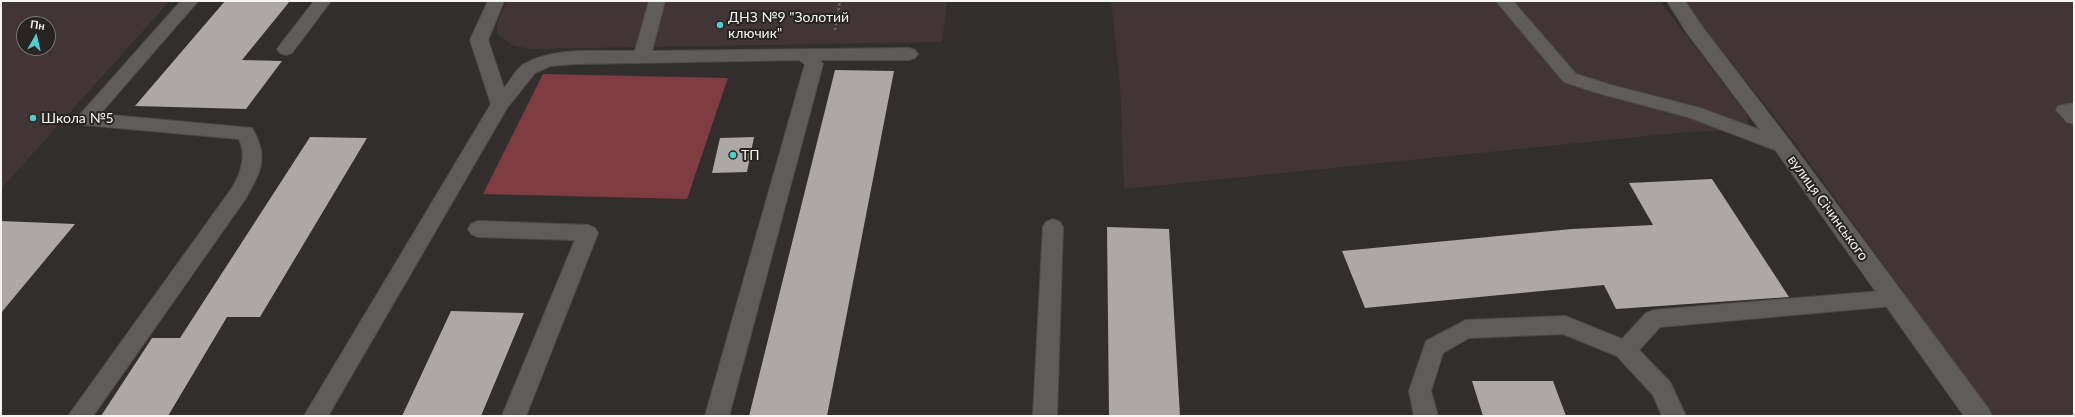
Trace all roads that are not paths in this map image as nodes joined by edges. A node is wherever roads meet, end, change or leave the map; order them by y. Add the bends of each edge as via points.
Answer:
1 (190, 1) edge
2 (323, 1) edge
3 (496, 1) edge
4 (657, 1) edge
5 (1504, 1) edge
6 (1676, 1) edge
7 (286, 49) dead end
8 (800, 54) junction
9 (909, 54) dead end
10 (642, 57) junction
11 (500, 104) junction
12 (2074, 109) edge
13 (2074, 118) edge
14 (1783, 146) junction
15 (1053, 227) dead end
16 (478, 230) dead end
17 (1893, 298) junction
18 (1625, 350) junction
19 (80, 416) edge
20 (316, 416) edge
21 (514, 416) edge
22 (718, 416) edge
23 (1045, 416) edge
24 (1426, 416) edge
25 (1674, 416) edge
26 (1978, 416) edge

1 - 19 lane via 85,119 245,133 253,148 253,162 249,177 239,193
2 - 7 lane
3 - 11 lane via 479,40
4 - 10 lane
5 - 14 lane via 1570,78 1693,112
6 - 14 street, вулиця Січинського via 1694,29
8 - 9 lane
8 - 10 lane
8 - 22 lane via 809,57 814,64
10 - 11 lane via 547,61 529,69
11 - 20 lane
12 - 13 lane via 2065,110
14 - 17 street, вулиця Січинського
15 - 23 lane
16 - 21 lane via 588,233
17 - 18 lane via 1654,319
17 - 26 street, вулиця Січинського
18 - 24 lane via 1565,325 1466,329 1434,347 1420,391
18 - 25 lane via 1662,389

